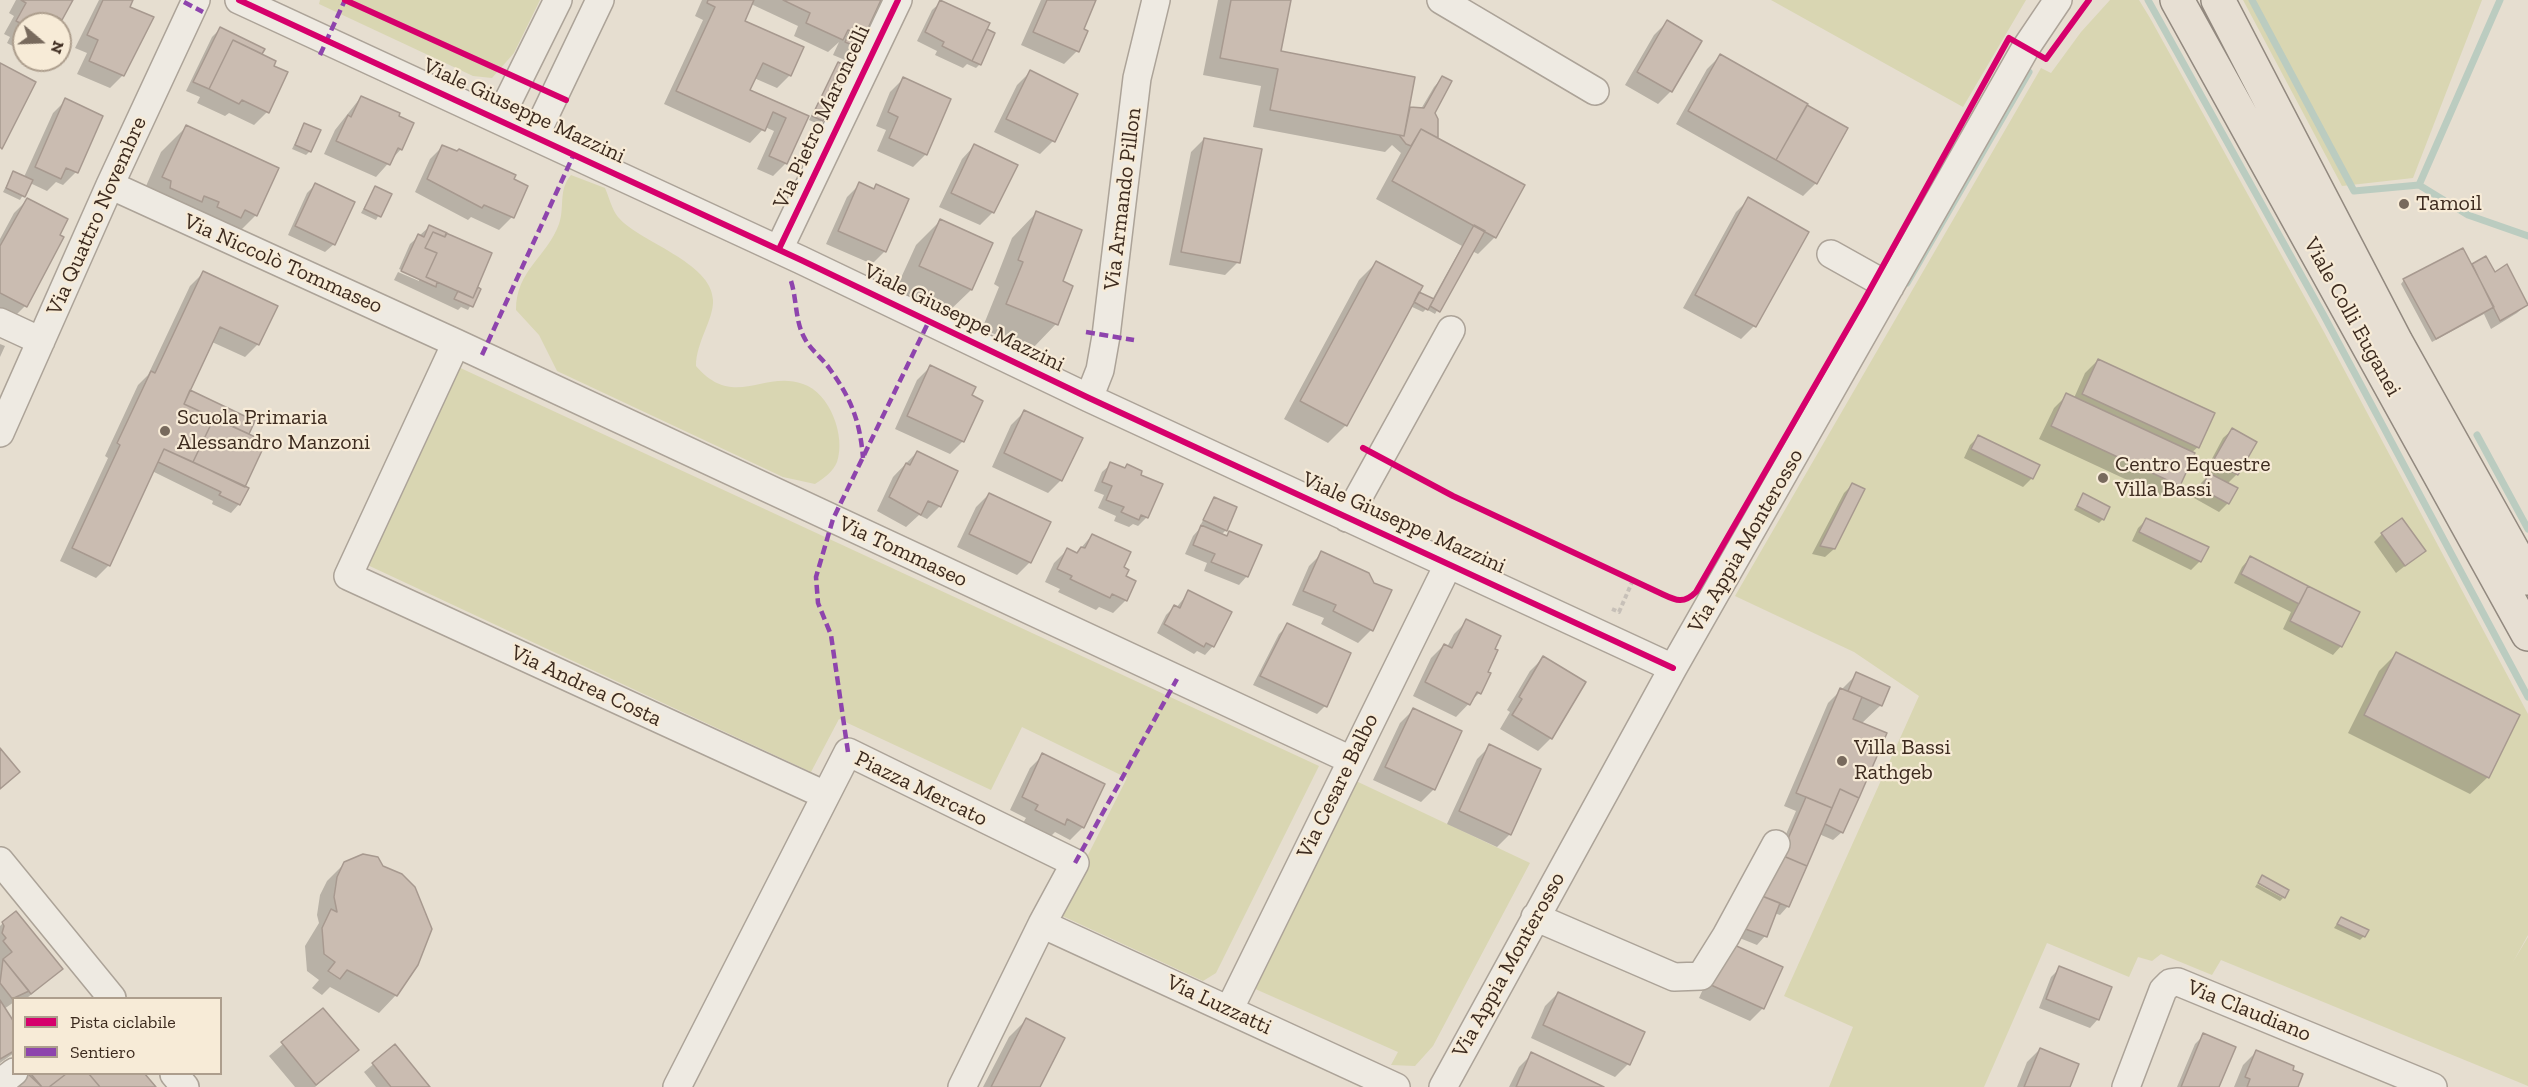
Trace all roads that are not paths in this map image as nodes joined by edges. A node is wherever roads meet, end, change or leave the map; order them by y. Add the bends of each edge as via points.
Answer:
1 (196, 0) edge
2 (239, 0) edge
3 (558, 0) edge
4 (600, 0) edge
5 (898, 0) edge
6 (1156, 0) edge
7 (1441, 0) edge
8 (2058, 0) edge
9 (2177, 0) edge
10 (2218, 0) edge
11 (1594, 91) dead end
12 (499, 119) junction
13 (535, 136) junction
14 (110, 185) junction
15 (779, 249) junction
16 (1831, 254) dead end
17 (1890, 287) junction
18 (0, 322) edge
19 (1451, 330) dead end
20 (41, 341) junction
21 (456, 343) junction
22 (1089, 398) junction
23 (0, 433) edge
24 (1347, 518) junction
25 (1449, 563) junction
26 (2528, 578) edge
27 (2528, 634) edge
28 (1673, 668) junction
29 (1351, 760) junction
30 (825, 795) junction
31 (1776, 844) dead end
32 (0, 861) edge
33 (1542, 920) junction
34 (1042, 924) junction
35 (108, 997) edge
36 (1229, 1010) junction
37 (12, 1074) edge
38 (175, 1075) edge
39 (0, 1083) edge
40 (185, 1087) edge
41 (677, 1087) edge
42 (962, 1087) edge
43 (1396, 1087) edge
44 (1443, 1087) edge
45 (2126, 1087) edge
46 (2433, 1087) edge

1 - 14 street, Via Quattro Novembre
2 - 12 street, Viale Giuseppe Mazzini
3 - 12 street
4 - 13 street
5 - 15 street, Via Pietro Maroncelli
6 - 22 street, Via Armando Pillon via 1137,78 1106,336 1100,370
7 - 11 street
8 - 17 street, Via Appia Monterosso via 2025,49
9 - 27 main road, Viale Colli Euganei
10 - 26 main road, Viale Colli Euganei via 2396,342
12 - 13 street, Viale Giuseppe Mazzini
13 - 15 street, Viale Giuseppe Mazzini
14 - 20 street, Via Quattro Novembre
14 - 21 street, Via Niccolò Tommaseo
15 - 22 street, Viale Giuseppe Mazzini
16 - 17 street
17 - 28 street, Via Appia Monterosso
18 - 20 street
19 - 24 street
20 - 23 street, Via Quattro Novembre
21 - 29 street, Via Tommaseo
21 - 30 street, Via Andrea Costa via 348,576
22 - 24 street, Viale Giuseppe Mazzini
24 - 25 street, Viale Giuseppe Mazzini
25 - 28 street, Viale Giuseppe Mazzini
25 - 29 street, Via Cesare Balbo
28 - 33 street, Via Appia Monterosso
29 - 36 street, Via Cesare Balbo
30 - 34 street, Piazza Mercato via 848,752 1075,863
30 - 41 street, Piazza Mercato
31 - 33 street via 1701,976 1674,977
32 - 35 street
33 - 44 street, Via Appia Monterosso
34 - 36 street, Via Luzzatti
34 - 42 street, Piazza Mercato
36 - 43 street, Via Luzzatti
37 - 39 street
38 - 40 street
45 - 46 street, Via Claudiano via 2163,990 2178,982

